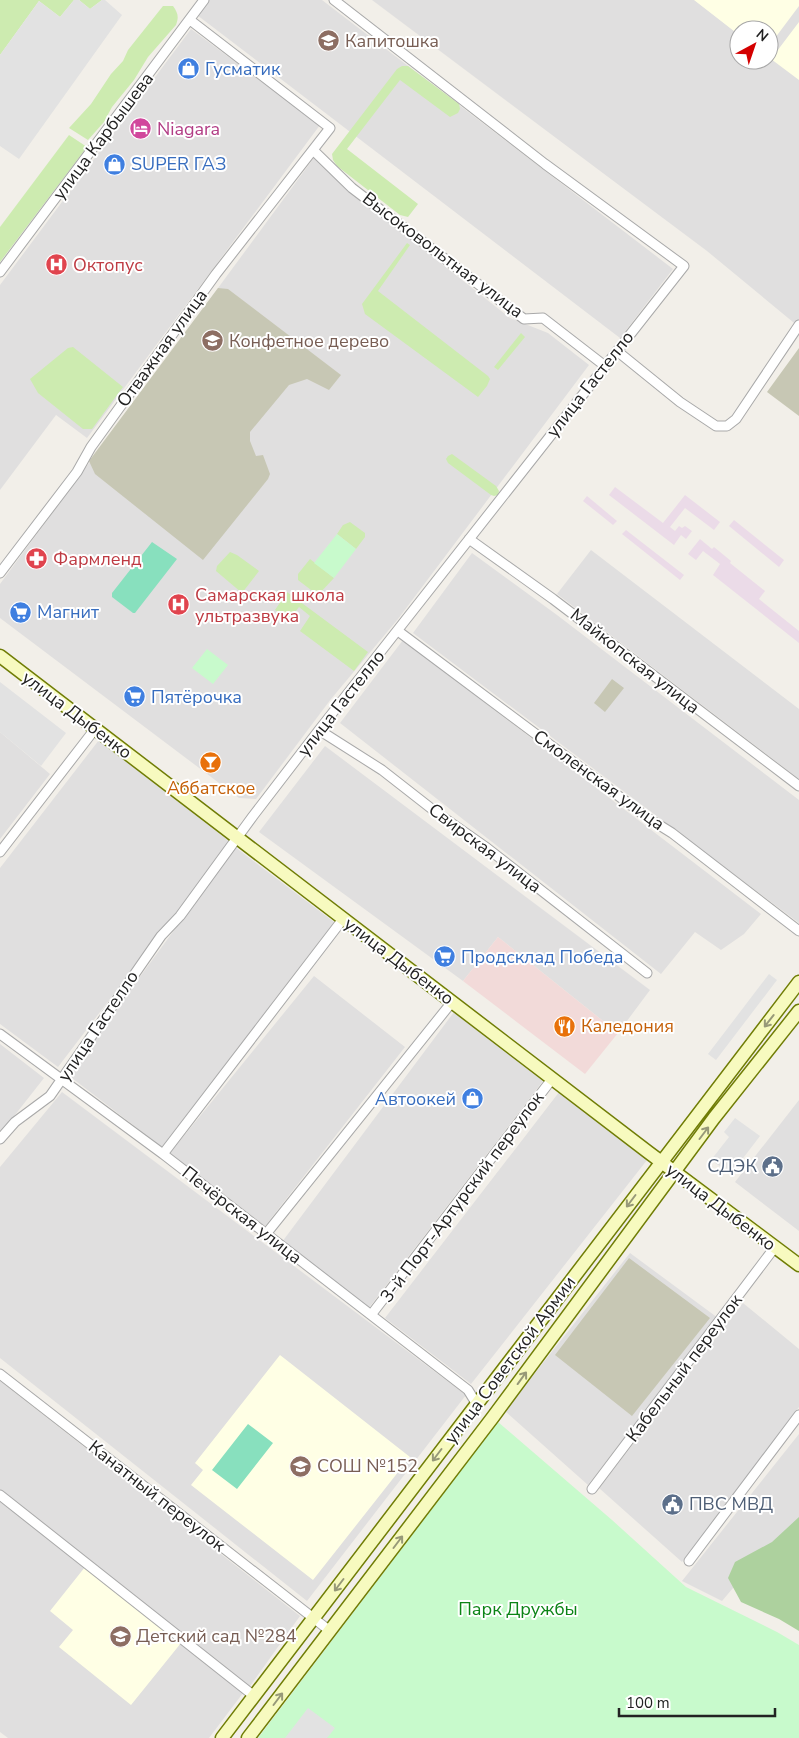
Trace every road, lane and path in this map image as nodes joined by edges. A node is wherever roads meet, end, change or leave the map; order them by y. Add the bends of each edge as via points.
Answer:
1 (204, 0) edge
2 (334, 0) edge
3 (190, 20) junction
4 (313, 150) junction
5 (0, 272) edge
6 (799, 325) edge
7 (616, 350) junction
8 (604, 366) junction
9 (469, 539) junction
10 (0, 573) edge
11 (398, 631) junction
12 (0, 656) edge
13 (95, 729) junction
14 (319, 730) junction
15 (799, 786) edge
16 (237, 838) junction
17 (0, 852) edge
18 (343, 919) junction
19 (799, 931) edge
20 (647, 973) dead end
21 (799, 982) edge
22 (452, 1002) junction
23 (799, 1011) edge
24 (0, 1034) edge
25 (552, 1078) junction
26 (61, 1080) junction
27 (0, 1139) edge
28 (163, 1154) junction
29 (661, 1162) junction
30 (674, 1172) junction
31 (266, 1234) junction
32 (775, 1247) junction
33 (799, 1265) edge
34 (371, 1315) junction
35 (0, 1374) edge
36 (476, 1404) junction
37 (799, 1415) edge
38 (493, 1417) junction
39 (592, 1490) dead end
40 (0, 1496) edge
41 (689, 1561) dead end
42 (313, 1619) junction
43 (330, 1631) junction
44 (254, 1696) junction
45 (222, 1738) edge
46 (248, 1738) edge

1 - 3 street, улица Карбышева
2 - 7 street, улица Гастелло via 538,159 684,266
3 - 4 street, Отважная улица via 330,128
3 - 5 street, улица Карбышева
4 - 8 street, Высоковольтная улица via 352,188 524,319 543,318
4 - 10 street, Отважная улица via 216,274 91,446 77,472
6 - 7 street via 736,418 727,426 716,426 680,402
7 - 8 street, улица Гастелло
8 - 9 street, улица Гастелло
9 - 11 street, улица Гастелло
9 - 15 street, Майкопская улица via 553,598
11 - 14 street, улица Гастелло
11 - 19 street, Смоленская улица
12 - 13 main road, улица Дыбенко
13 - 16 main road, улица Дыбенко
13 - 17 street
14 - 16 street, улица Гастелло
14 - 20 street, Свирская улица via 382,770
16 - 18 main road, улица Дыбенко
16 - 26 street, улица Гастелло via 180,916 152,948
18 - 22 main road, улица Дыбенко
18 - 28 street
21 -> 29 main road, улица Советской Армии
22 - 25 main road, улица Дыбенко
22 - 31 street
30 -> 23 main road, улица Советской Армии
24 - 26 street, Печёрская улица
25 - 29 main road, улица Дыбенко
25 - 34 street, 3-й Порт-Артурский переулок
26 - 27 street, улица Гастелло via 50,1096 15,1122
26 - 28 street, Печёрская улица
28 - 31 street, Печёрская улица
29 - 30 main road, улица Дыбенко
29 -> 36 main road, улица Советской Армии
30 - 32 main road, улица Дыбенко
38 -> 30 main road, улица Советской Армии
31 - 34 street, Печёрская улица
32 - 33 main road, улица Дыбенко
32 - 39 street, Кабельный переулок
34 - 36 street, Печёрская улица via 468,1390
35 - 42 street, Канатный переулок
36 - 38 main road
36 -> 42 main road, улица Советской Армии
37 - 41 street
43 -> 38 main road, улица Советской Армии
40 - 44 street
42 - 43 street, Канатный переулок
42 - 44 main road, улица Советской Армии
46 -> 43 main road, улица Советской Армии
44 - 45 main road, улица Советской Армии

